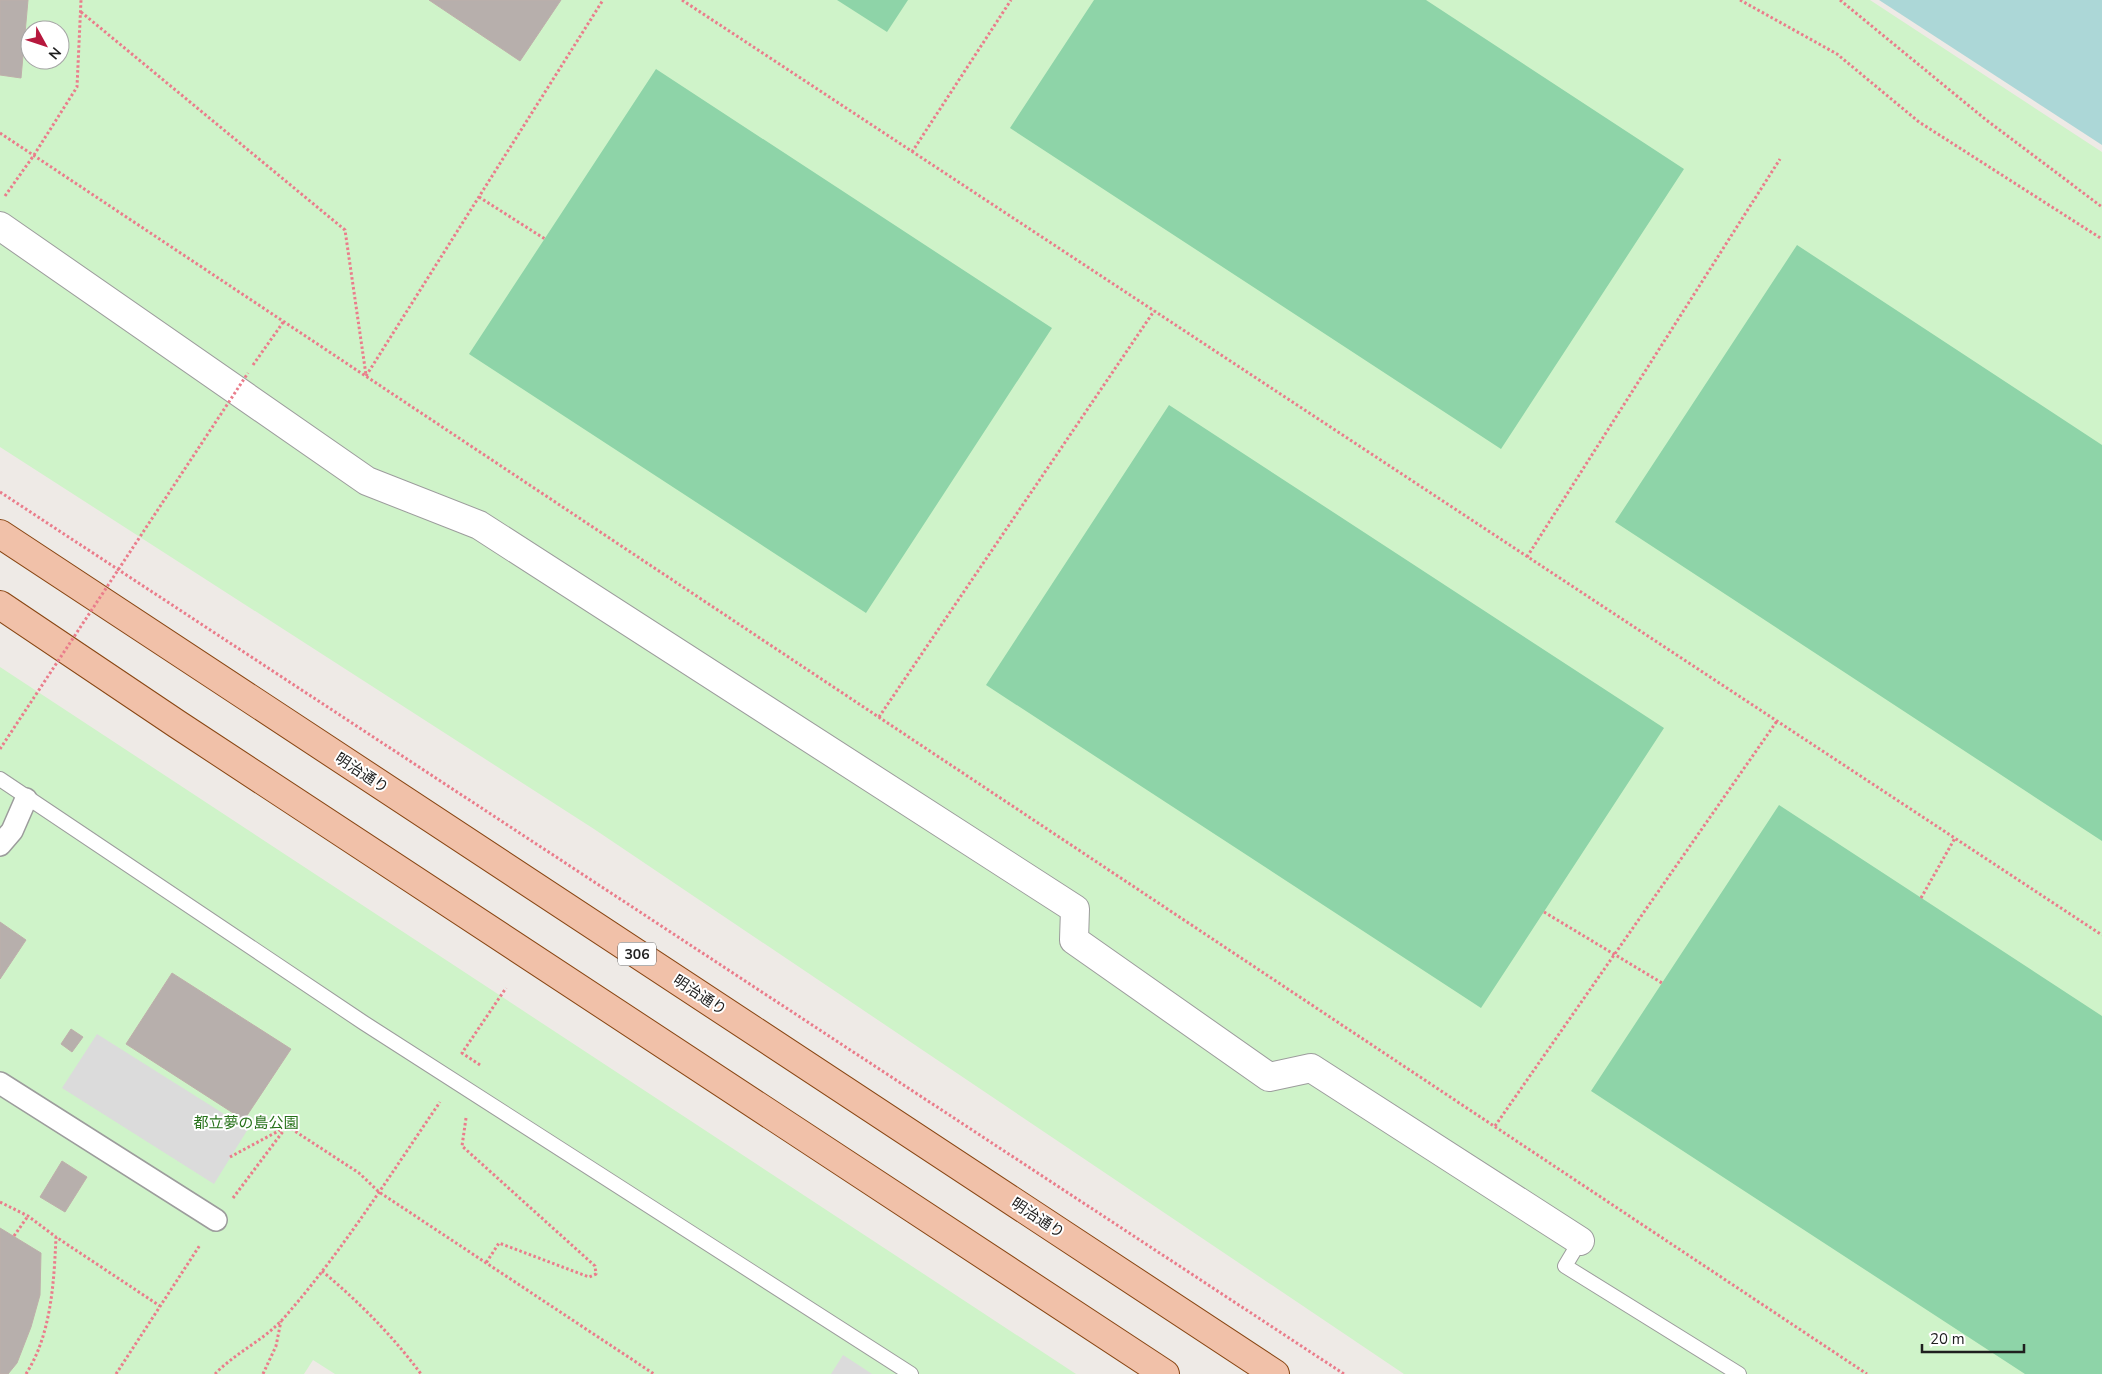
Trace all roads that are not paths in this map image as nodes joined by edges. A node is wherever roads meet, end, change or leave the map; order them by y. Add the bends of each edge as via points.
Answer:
1 (0, 226) edge
2 (0, 534) edge
3 (0, 605) edge
4 (0, 780) edge
5 (26, 799) junction
6 (0, 845) edge
7 (0, 1083) edge
8 (216, 1220) dead end
9 (1580, 1241) joint
10 (911, 1374) edge
11 (1165, 1374) edge
12 (1275, 1374) edge
13 (1738, 1374) edge

1 - 9 street via 367,481 479,525 1075,909 1074,940 1269,1076 1311,1068
2 - 12 main road, 明治通り / 306
3 - 11 main road
4 - 5 lane
5 - 6 street via 12,832
5 - 10 lane via 364,1023
7 - 8 street
9 - 13 lane via 1565,1266

